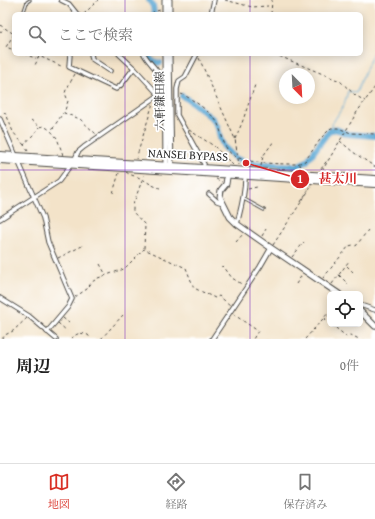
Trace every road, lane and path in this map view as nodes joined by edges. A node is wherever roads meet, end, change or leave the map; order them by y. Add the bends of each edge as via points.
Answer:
1 (30, 0) edge
2 (62, 0) edge
3 (98, 0) edge
4 (165, 0) edge
5 (169, 0) edge
6 (214, 0) edge
7 (225, 0) edge
8 (272, 0) edge
9 (268, 6) dead end
10 (161, 9) dead end
11 (24, 12) edge
12 (75, 12) edge
13 (86, 12) edge
14 (154, 12) edge
15 (165, 12) edge
16 (169, 12) edge
17 (211, 12) edge
18 (271, 12) edge
19 (0, 25) edge
20 (4, 28) junction
21 (0, 33) edge
22 (12, 33) edge
23 (12, 37) edge
24 (12, 49) edge
25 (30, 56) edge
26 (70, 56) edge
27 (91, 56) edge
28 (121, 56) edge
29 (146, 56) edge
30 (165, 56) edge
31 (170, 56) edge
32 (196, 56) edge
33 (198, 56) edge
34 (279, 56) edge
35 (38, 59) junction
36 (35, 65) dead end
37 (61, 66) dead end
38 (134, 68) junction
39 (76, 71) junction
40 (110, 71) dead end
41 (255, 85) dead end
42 (375, 87) edge
43 (180, 93) dead end
44 (159, 95) junction
45 (152, 100) junction
46 (365, 101) junction
47 (4, 112) dead end
48 (64, 113) junction
49 (0, 118) edge
50 (31, 120) dead end
51 (2, 124) junction
52 (183, 124) junction
53 (40, 127) junction
54 (0, 128) edge
55 (51, 130) junction
56 (346, 132) junction
57 (375, 134) edge
58 (99, 137) junction
59 (235, 139) junction
60 (274, 140) dead end
61 (340, 141) junction
62 (24, 145) junction
63 (28, 151) dead end
64 (0, 155) edge
65 (63, 156) dead end
66 (237, 157) junction
67 (18, 158) junction
68 (0, 160) edge
69 (135, 160) dead end
70 (73, 162) junction
71 (261, 162) junction
72 (300, 163) junction
73 (204, 164) dead end
74 (239, 166) dead end
75 (261, 167) dead end
76 (375, 167) edge
77 (169, 168) junction
78 (229, 169) junction
79 (302, 170) dead end
80 (321, 170) dead end
81 (120, 171) dead end
82 (126, 172) dead end
83 (145, 172) dead end
84 (143, 179) junction
85 (245, 179) dead end
86 (375, 179) edge
87 (313, 183) junction
88 (375, 184) edge
89 (160, 188) dead end
90 (256, 188) dead end
91 (245, 190) junction
92 (113, 193) dead end
93 (209, 194) dead end
94 (33, 197) junction
95 (244, 200) junction
96 (223, 203) junction
97 (299, 204) junction
98 (264, 210) dead end
99 (0, 219) edge
100 (237, 224) junction
101 (266, 229) dead end
102 (246, 230) junction
103 (368, 230) dead end
104 (259, 240) junction
105 (236, 242) dead end
106 (304, 242) dead end
107 (84, 245) dead end
108 (271, 248) junction
109 (144, 249) junction
110 (55, 259) junction
111 (291, 262) junction
112 (349, 262) dead end
113 (100, 264) dead end
114 (346, 265) junction
115 (220, 266) dead end
116 (305, 271) junction
117 (353, 272) dead end
118 (339, 274) junction
119 (106, 275) junction
120 (320, 281) junction
121 (296, 284) dead end
122 (348, 285) dead end
123 (329, 287) junction
124 (247, 288) junction
125 (335, 291) edge
126 (0, 298) edge
127 (72, 299) junction
128 (363, 305) edge
129 (234, 307) junction
130 (375, 310) edge
131 (231, 312) junction
132 (327, 314) edge
133 (363, 314) edge
134 (123, 315) dead end
135 (29, 316) junction
136 (61, 316) junction
137 (56, 322) junction
138 (69, 324) dead end
139 (375, 326) edge
140 (335, 327) edge
141 (67, 331) dead end
142 (48, 332) junction
143 (2, 339) edge
144 (56, 339) edge
145 (71, 339) edge
146 (91, 339) edge
147 (101, 339) edge
148 (212, 339) edge
149 (253, 339) edge
150 (305, 339) edge
151 (359, 339) edge

1 - 11 lane
2 - 12 street
3 - 13 path
4 - 15 main road
5 - 16 main road
6 - 17 street
7 - 9 path via 252,7
8 - 18 path
10 - 14 path
19 - 20 path
20 - 21 path
20 - 22 path
23 - 24 path via 6,47
25 - 35 path
26 - 39 street via 68,66
27 - 40 street
28 - 38 street
29 - 44 street via 161,80
30 - 77 main road, 六軒鎌田線
31 - 77 main road, 六軒鎌田線
32 - 52 street via 185,77 178,81 176,89 177,115
33 - 59 path
34 - 46 path via 340,81
35 - 36 path
35 - 37 path via 39,56
38 - 39 street via 116,89
38 - 44 street
39 - 48 path via 65,93 68,101
41 - 59 path
42 - 46 path
43 - 66 path via 187,95 217,122 228,150
44 - 45 street
45 - 58 street
45 - 69 path via 153,104
46 - 56 path
47 - 62 path via 13,132
48 - 55 path
48 - 58 path via 80,119
49 - 51 street
50 - 53 path
51 - 54 street
51 - 67 street
52 - 73 street
52 - 78 path via 214,146 232,163
53 - 55 path via 44,126
53 - 62 path
55 - 65 path via 57,138
56 - 57 path
56 - 61 path
56 - 72 path via 331,128 305,161
58 - 70 street via 78,152
59 - 66 path
60 - 71 path
61 - 76 path
61 - 80 path
62 - 63 path
64 - 67 highway, NANSEI BYPASS
66 - 71 path via 247,162
66 - 74 path
67 - 68 highway, NANSEI BYPASS
67 - 70 highway, NANSEI BYPASS
67 - 94 street
70 - 77 highway, NANSEI BYPASS
70 - 94 street via 59,180
71 - 72 path
71 - 75 path
72 - 79 path
77 - 78 highway, NANSEI BYPASS
78 - 86 highway, NANSEI BYPASS
78 - 87 highway, NANSEI BYPASS
78 - 96 main road via 226,184 220,193
81 - 92 path
82 - 84 path
83 - 84 path
84 - 89 path
84 - 109 path via 133,205 133,212 145,225
85 - 91 street
87 - 88 highway, NANSEI BYPASS
87 - 97 path
87 - 97 path
90 - 91 path
91 - 95 street
93 - 96 street
94 - 99 street
94 - 110 street via 43,218
95 - 98 lane
95 - 100 street
96 - 100 main road
97 - 108 path
100 - 102 main road
101 - 104 path
102 - 104 main road
102 - 105 path
103 - 120 path via 356,246 349,246
104 - 108 main road
106 - 111 path
107 - 110 path
108 - 111 main road
108 - 124 street
109 - 119 path via 124,269
109 - 129 path via 186,268 194,288 215,298 219,296
110 - 127 street
111 - 116 main road
112 - 114 path
113 - 119 path
114 - 117 path
114 - 118 path
115 - 124 path via 224,266 232,278
116 - 120 main road
116 - 121 path
118 - 122 path
118 - 123 path
119 - 127 path via 92,282 87,289
120 - 123 main road
123 - 125 main road
124 - 129 street
126 - 135 street
127 - 136 street
128 - 130 street
129 - 131 street
131 - 148 street
131 - 149 path via 258,331
132 - 150 path
133 - 139 main road
134 - 147 path
135 - 142 street
135 - 143 path
136 - 137 street
136 - 138 path
137 - 141 path
137 - 142 street
140 - 151 path via 347,337 351,335
142 - 144 street
145 - 146 path via 76,333 88,335

